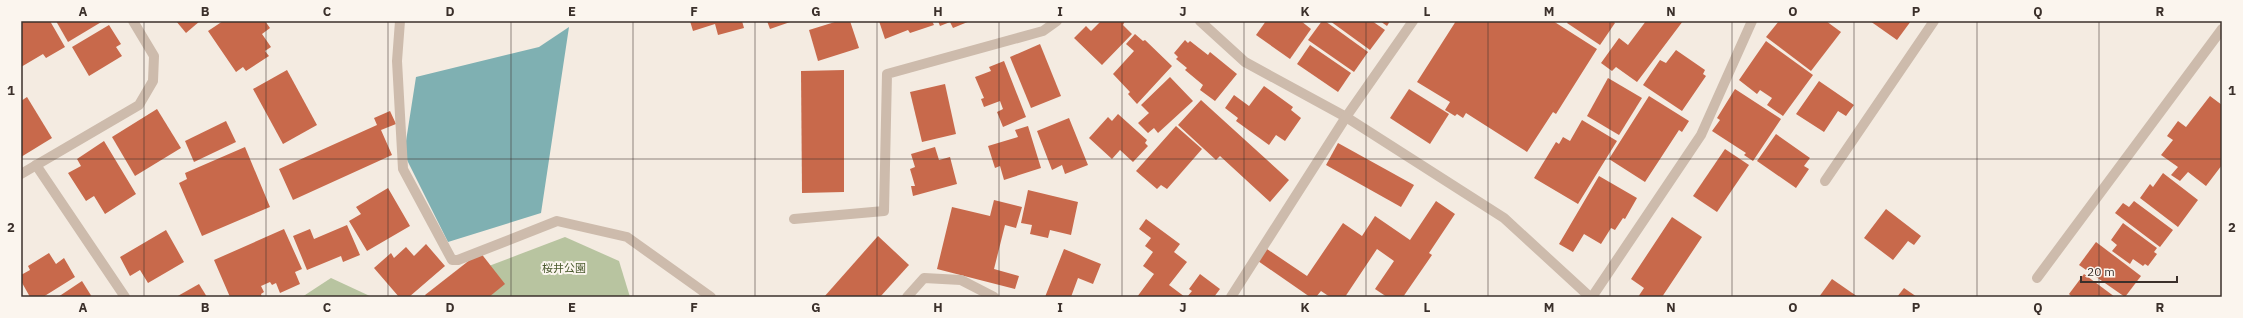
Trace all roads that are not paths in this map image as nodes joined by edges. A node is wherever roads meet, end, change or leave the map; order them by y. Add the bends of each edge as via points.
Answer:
1 (133, 21) edge
2 (400, 21) edge
3 (1057, 21) edge
4 (1200, 21) edge
5 (1413, 21) edge
6 (1752, 21) edge
7 (1934, 21) edge
8 (2222, 29) edge
9 (1346, 118) junction
10 (36, 165) junction
11 (21, 174) edge
12 (1825, 181) dead end
13 (794, 219) dead end
14 (2037, 278) dead end
15 (124, 297) edge
16 (711, 297) edge
17 (907, 297) edge
18 (994, 297) edge
19 (1231, 297) edge
20 (1591, 297) edge

1 - 10 street via 154,56 153,81 139,105
2 - 16 street via 397,61 402,169 452,260 458,260 557,221 627,237
3 - 13 street via 1043,31 887,74 884,211
4 - 9 street via 1245,62
5 - 9 street
6 - 20 street via 1701,135
7 - 12 street
8 - 14 street
9 - 19 street
9 - 20 street via 1504,218
10 - 11 street
10 - 15 street
17 - 18 street via 924,278 960,280

